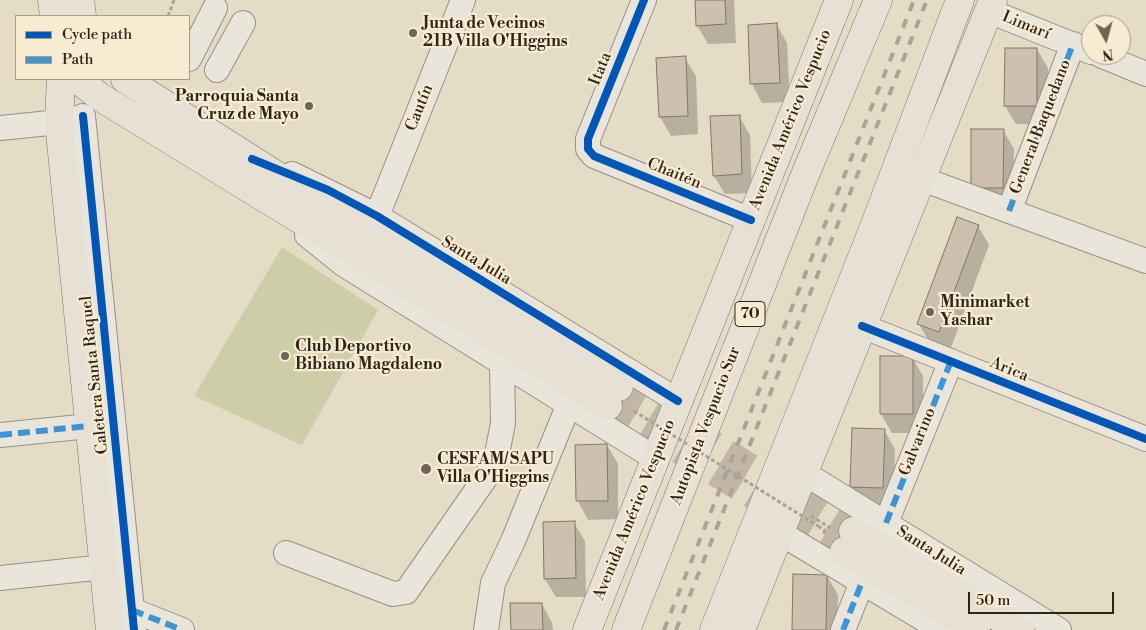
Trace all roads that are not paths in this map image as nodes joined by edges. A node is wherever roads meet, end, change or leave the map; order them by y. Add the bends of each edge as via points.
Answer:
1 (52, 0) edge
2 (644, 0) edge
3 (839, 0) edge
4 (878, 0) edge
5 (960, 0) edge
6 (457, 2) edge
7 (991, 5) edge
8 (215, 8) dead end
9 (54, 15) edge
10 (243, 23) dead end
11 (1081, 48) edge
12 (1081, 50) edge
13 (190, 57) edge
14 (190, 59) edge
15 (1124, 65) edge
16 (1146, 74) edge
17 (75, 80) edge
18 (146, 87) edge
19 (119, 108) junction
20 (71, 119) junction
21 (0, 128) edge
22 (588, 150) joint
23 (252, 159) junction
24 (922, 179) junction
25 (273, 203) junction
26 (1009, 210) junction
27 (377, 216) junction
28 (751, 220) junction
29 (1146, 261) edge
30 (862, 326) junction
31 (951, 361) junction
32 (502, 363) junction
33 (678, 401) junction
34 (569, 404) junction
35 (90, 426) junction
36 (0, 435) edge
37 (1146, 439) edge
38 (655, 458) junction
39 (804, 473) junction
40 (886, 523) junction
41 (790, 527) junction
42 (286, 553) dead end
43 (104, 567) junction
44 (0, 578) edge
45 (862, 582) junction
46 (133, 620) edge
47 (110, 630) edge
48 (182, 630) edge
49 (486, 630) edge
50 (586, 630) edge
51 (626, 630) edge
52 (714, 630) edge
53 (741, 630) edge
54 (843, 630) edge
55 (942, 630) edge
56 (976, 630) edge
57 (1020, 630) edge
58 (1058, 630) edge

1 - 9 main road
2 - 22 street, Itata via 588,139
3 - 28 main road, Avenida Américo Vespucio
4 - 51 main road, Autopista Vespucio Sur / 70 via 803,180
5 - 52 main road via 876,222
6 - 27 street, Cautín
7 - 11 street, Limarí
7 - 24 main road
8 - 13 street
10 - 14 street via 225,74
12 - 26 street, General Baquedano
15 - 16 street
17 - 19 main road
17 - 20 main road
18 - 19 street, Santa Julia
18 - 23 main road, Santa Julia
19 - 20 street, Santa Julia
19 - 25 main road
20 - 21 street, Santa Julia
20 - 35 main road
20 - 46 street, Caletera Santa Raquel
22 - 28 street, Chaitén via 594,156
23 - 25 main road, Santa Julia via 620,401
23 - 27 street, Santa Julia via 328,190
24 - 26 street
24 - 30 main road
25 - 32 street via 344,264
26 - 29 street
27 - 33 street, Santa Julia
28 - 33 main road, Avenida Américo Vespucio
30 - 31 street, Arica
30 - 39 main road
31 - 37 street, Arica
31 - 40 street, Galvarino
32 - 34 street
32 - 42 street via 503,423 498,449 488,474 406,592 393,594
33 - 38 main road, Avenida Américo Vespucio
34 - 38 street
34 - 49 street via 493,583
35 - 36 street
35 - 43 main road
38 - 50 main road, Avenida Américo Vespucio
39 - 40 street, Santa Julia
39 - 41 main road
40 - 58 street, Santa Julia
41 - 45 street
41 - 53 main road
43 - 44 street
43 - 47 main road
45 - 54 street
45 - 55 street
46 - 48 street
56 - 57 main road, Santa Julia via 849,541

